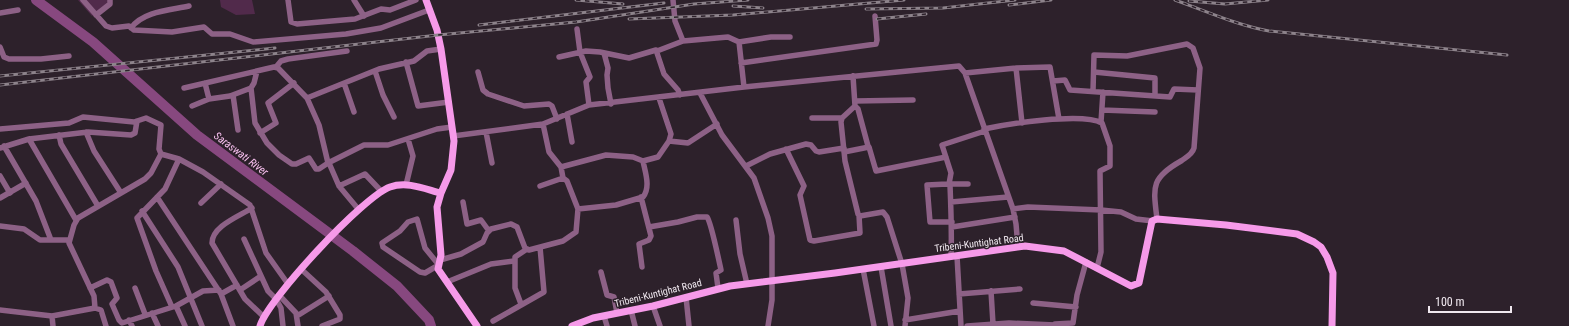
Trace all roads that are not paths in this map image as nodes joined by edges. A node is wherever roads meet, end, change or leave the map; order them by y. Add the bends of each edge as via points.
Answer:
1 (83, 0) edge
2 (110, 0) edge
3 (288, 0) edge
4 (354, 0) edge
5 (416, 0) edge
6 (426, 0) edge
7 (673, 0) edge
8 (401, 3) edge
9 (189, 6) dead end
10 (18, 10) dead end
11 (430, 10) junction
12 (0, 13) edge
13 (96, 15) junction
14 (364, 16) junction
15 (875, 16) dead end
16 (131, 28) junction
17 (577, 29) dead end
18 (790, 36) dead end
19 (682, 41) junction
20 (739, 42) junction
21 (0, 47) edge
22 (442, 50) junction
23 (347, 51) dead end
24 (657, 51) junction
25 (580, 52) junction
26 (604, 53) junction
27 (69, 56) dead end
28 (559, 57) dead end
29 (406, 62) junction
30 (741, 63) junction
31 (276, 67) junction
32 (1016, 68) junction
33 (257, 71) junction
34 (375, 71) junction
35 (478, 72) dead end
36 (965, 72) junction
37 (1094, 72) junction
38 (853, 76) junction
39 (1053, 81) junction
40 (205, 83) junction
41 (294, 83) junction
42 (344, 83) junction
43 (744, 87) junction
44 (184, 88) dead end
45 (251, 88) junction
46 (1198, 90) junction
47 (1093, 91) junction
48 (1103, 92) junction
49 (700, 93) junction
50 (233, 95) junction
51 (680, 95) junction
52 (1155, 96) junction
53 (307, 98) junction
54 (659, 98) junction
55 (209, 99) junction
56 (913, 100) dead end
57 (448, 102) junction
58 (611, 104) junction
59 (855, 104) junction
60 (192, 106) dead end
61 (590, 106) junction
62 (1102, 110) junction
63 (354, 112) dead end
64 (1156, 112) dead end
65 (567, 114) junction
66 (394, 117) dead end
67 (812, 118) dead end
68 (842, 118) junction
69 (557, 119) junction
70 (1059, 119) junction
71 (137, 121) junction
72 (1101, 122) junction
73 (543, 124) junction
74 (717, 124) junction
75 (1022, 124) junction
76 (452, 127) junction
77 (0, 129) edge
78 (238, 130) dead end
79 (984, 130) junction
80 (86, 132) junction
81 (486, 132) junction
82 (260, 133) junction
83 (59, 135) junction
84 (453, 136) junction
85 (408, 138) junction
86 (29, 139) junction
87 (669, 141) junction
88 (572, 142) dead end
89 (868, 146) junction
90 (2, 147) edge
91 (786, 150) junction
92 (844, 150) junction
93 (162, 154) junction
94 (946, 157) junction
95 (179, 159) junction
96 (643, 161) junction
97 (329, 163) junction
98 (492, 163) dead end
99 (746, 166) junction
100 (561, 167) junction
101 (0, 176) edge
102 (563, 178) junction
103 (26, 183) junction
104 (221, 184) junction
105 (949, 184) junction
106 (968, 184) dead end
107 (406, 185) junction
108 (339, 186) junction
109 (540, 186) dead end
110 (382, 192) junction
111 (10, 193) junction
112 (121, 193) junction
113 (441, 193) junction
114 (157, 197) junction
115 (1008, 197) junction
116 (0, 198) edge
117 (641, 198) junction
118 (463, 202) dead end
119 (951, 202) junction
120 (201, 204) dead end
121 (98, 206) junction
122 (252, 208) junction
123 (578, 209) junction
124 (1013, 209) junction
125 (359, 210) junction
126 (1101, 210) junction
127 (142, 211) junction
128 (859, 215) junction
129 (1015, 217) junction
130 (76, 220) junction
131 (736, 220) dead end
132 (1155, 220) junction
133 (952, 225) junction
134 (0, 226) edge
135 (648, 227) junction
136 (489, 231) junction
137 (244, 239) dead end
138 (51, 240) junction
139 (69, 240) junction
140 (540, 247) junction
141 (1018, 247) junction
142 (527, 249) junction
143 (954, 256) junction
144 (514, 261) junction
145 (1086, 262) junction
146 (438, 264) junction
147 (902, 264) junction
148 (642, 267) dead end
149 (881, 267) junction
150 (1097, 268) junction
151 (301, 269) junction
152 (863, 269) junction
153 (601, 272) dead end
154 (261, 276) junction
155 (771, 280) junction
156 (447, 282) junction
157 (288, 284) junction
158 (747, 284) junction
159 (238, 287) junction
160 (90, 288) junction
161 (135, 288) dead end
162 (718, 288) junction
163 (1020, 289) dead end
164 (991, 291) junction
165 (220, 292) junction
166 (959, 294) junction
167 (329, 296) junction
168 (277, 297) junction
169 (686, 297) junction
170 (190, 299) junction
171 (1033, 303) dead end
172 (521, 304) junction
173 (174, 306) junction
174 (653, 306) junction
175 (1076, 307) junction
176 (96, 308) junction
177 (0, 310) edge
178 (631, 310) junction
179 (960, 311) junction
180 (152, 313) junction
181 (617, 313) junction
182 (145, 314) junction
183 (52, 316) junction
184 (297, 316) junction
185 (604, 316) junction
186 (264, 317) junction
187 (493, 321) dead end
188 (131, 323) edge
189 (905, 323) edge
190 (993, 324) junction
191 (1055, 325) edge
192 (53, 326) edge
193 (106, 326) edge
194 (158, 326) edge
195 (185, 326) edge
196 (202, 326) edge
197 (233, 326) edge
198 (260, 326) edge
199 (283, 326) edge
200 (298, 326) edge
201 (324, 326) edge
202 (477, 326) edge
203 (572, 326) edge
204 (607, 326) edge
205 (635, 326) edge
206 (660, 326) edge
207 (689, 326) edge
208 (768, 326) edge
209 (874, 326) edge
210 (891, 326) edge
211 (961, 326) edge
212 (967, 326) edge
213 (1332, 326) edge

1 - 13 street
2 - 13 street via 110,4
3 - 14 street via 291,22 297,24
4 - 14 street
5 - 8 street
6 - 11 main road
7 - 19 street via 675,20
8 - 14 street via 390,10 381,9
9 - 16 street via 145,16
10 - 12 street
11 - 16 street via 390,25 364,31 253,42 230,34 212,34 204,27 172,32
11 - 22 main road
13 - 16 street via 110,28
15 - 30 street via 876,44
17 - 25 street
18 - 20 street
19 - 20 street via 728,37
19 - 24 street
20 - 30 street
21 - 27 street via 3,56 9,59
22 - 29 street via 427,51 416,60
22 - 57 main road
23 - 31 street via 288,59 281,61
24 - 26 street via 651,50 629,58
24 - 51 street via 664,74
25 - 26 street
25 - 28 street
25 - 61 street via 590,77 586,82
26 - 58 street
29 - 34 street
29 - 57 street via 418,106
30 - 43 street
31 - 33 street
31 - 41 street
32 - 36 street
32 - 39 street via 1050,67
32 - 75 street
33 - 40 street
33 - 45 street
34 - 42 street
34 - 66 street
35 - 69 street via 488,94 524,106 549,104
36 - 38 street via 962,67 957,66
36 - 79 street
37 - 46 street via 1094,55 1127,56 1187,44 1193,48 1199,63
37 - 47 street
37 - 52 street via 1155,78
38 - 43 street
38 - 59 street
39 - 47 street via 1066,80 1070,90
39 - 70 street
40 - 44 street
40 - 55 street
41 - 53 street
41 - 82 street via 268,103 276,123
42 - 53 street
42 - 63 street
43 - 49 street
45 - 50 street
45 - 82 street via 254,116
46 - 52 street via 1174,89 1171,97
46 - 132 street via 1193,151 1162,173 1157,180
47 - 48 street
48 - 52 street
48 - 62 street
49 - 51 street
49 - 74 street
50 - 55 street
50 - 78 street
51 - 54 street
53 - 97 street via 319,125
54 - 58 street
54 - 87 street via 670,130
55 - 60 street
56 - 59 street
57 - 76 main road
58 - 61 street
59 - 68 street
59 - 89 street
61 - 65 street
62 - 64 street
62 - 72 street
65 - 69 street
65 - 88 street
67 - 68 street
68 - 92 street
69 - 73 street
70 - 72 street
70 - 75 street
71 - 77 street via 83,117 69,123
71 - 80 street via 135,133 131,135
71 - 93 street via 146,118 161,125 159,149
72 - 126 street via 1110,148 1110,166 1100,171
73 - 81 street
73 - 100 street via 549,152
74 - 87 street via 688,143
74 - 99 street
75 - 79 street
76 - 84 main road
76 - 85 street
79 - 94 street via 942,144
79 - 115 street
80 - 83 street
80 - 112 street via 94,151
81 - 84 street
81 - 98 street
82 - 97 street via 273,150 292,164 310,158 319,169
83 - 86 street
83 - 121 street via 61,144
84 - 113 main road via 451,170
85 - 97 street via 384,146 364,145
85 - 107 street via 413,156
86 - 90 street
86 - 130 street
87 - 96 street via 658,158
89 - 92 street
89 - 94 street via 876,171
90 - 103 street
91 - 92 street via 806,144 819,152
91 - 99 street via 762,157
91 - 128 street via 804,186 800,195 810,240 861,233
92 - 128 street
93 - 95 street
93 - 112 street via 149,175
94 - 105 street via 951,173
95 - 104 street
95 - 114 street via 170,181
96 - 100 street via 633,157 611,155
96 - 117 street via 646,190
97 - 108 street
99 - 155 street via 754,178 770,229
100 - 102 street
101 - 111 street
102 - 109 street
102 - 123 street via 567,181
103 - 111 street
103 - 138 street via 43,215
104 - 120 street
104 - 122 street
105 - 106 street
105 - 119 street
105 - 133 street via 926,187 930,222
107 - 110 main road
107 - 113 main road
108 - 110 street via 365,174
108 - 125 street
110 - 125 main road
111 - 116 street
112 - 121 street
113 - 146 main road via 437,207 441,255
114 - 127 street
114 - 165 street
115 - 119 street
115 - 124 street
117 - 123 street via 616,205
117 - 135 street
118 - 136 street via 467,224 482,220
119 - 133 street
121 - 130 street
122 - 157 street via 266,253
122 - 159 street via 220,228 212,238 213,246
123 - 140 street via 577,230 574,235
124 - 126 street via 1028,207
124 - 129 street
125 - 151 main road
126 - 132 street via 1121,212 1136,219
126 - 150 street via 1101,252
127 - 170 street via 178,267
127 - 173 street via 137,220 156,271
128 - 147 street via 884,213
129 - 133 street
129 - 141 street
130 - 139 street
131 - 158 street
132 - 150 main road, Tribeni-Kuntighat Road via 1139,283 1136,286 1131,286
132 - 213 main road via 1297,234 1314,242 1327,257 1333,273
133 - 143 street
134 - 138 street via 24,229 38,239
135 - 148 street via 651,238 638,246
135 - 162 street via 707,217 721,270 716,273
136 - 142 street via 515,225
136 - 146 street via 483,242
137 - 154 street
138 - 139 street
139 - 160 street
140 - 142 street
140 - 172 street via 544,292
141 - 143 main road, Tribeni-Kuntighat Road
141 - 145 main road, Tribeni-Kuntighat Road via 1064,251
142 - 144 street via 516,256
143 - 147 main road, Tribeni-Kuntighat Road
143 - 166 street
144 - 156 street via 491,264
144 - 172 street via 515,288
145 - 150 main road, Tribeni-Kuntighat Road
145 - 175 street
146 - 146 street via 426,248 417,219 408,222 382,243 383,247 420,272 424,273
146 - 156 main road
147 - 149 main road, Tribeni-Kuntighat Road
147 - 189 street via 908,298
149 - 152 main road, Tribeni-Kuntighat Road
149 - 210 street
151 - 157 main road
151 - 167 street
152 - 155 main road, Tribeni-Kuntighat Road
152 - 209 street
153 - 181 street via 607,295 614,297
154 - 159 street
154 - 168 street via 268,291
155 - 158 main road, Tribeni-Kuntighat Road
155 - 208 street via 772,300
156 - 202 main road
157 - 168 main road
158 - 162 main road, Tribeni-Kuntighat Road
159 - 165 street
159 - 186 street via 250,305
160 - 176 street
160 - 188 street via 110,280 117,298 112,305 119,320
161 - 182 street
162 - 169 main road, Tribeni-Kuntighat Road
163 - 164 street
164 - 166 street
164 - 190 street
165 - 170 street via 203,291
165 - 197 street
166 - 179 street
167 - 184 street
167 - 201 street via 340,318
168 - 184 street
168 - 186 main road
168 - 199 street
169 - 174 main road, Tribeni-Kuntighat Road
169 - 207 street
170 - 173 street
170 - 196 street
171 - 175 street
172 - 187 street
173 - 180 street
173 - 195 street
174 - 178 main road, Tribeni-Kuntighat Road
174 - 206 street
175 - 191 street via 1074,323
176 - 183 street
176 - 193 street via 101,310
177 - 183 street
178 - 181 main road, Tribeni-Kuntighat Road
178 - 205 street
179 - 189 street
179 - 211 street
180 - 182 street
180 - 194 street
181 - 185 main road, Tribeni-Kuntighat Road
182 - 188 street
183 - 192 street
184 - 200 street
185 - 203 main road, Tribeni-Kuntighat Road
185 - 204 street
186 - 198 main road
190 - 191 street
190 - 212 street

